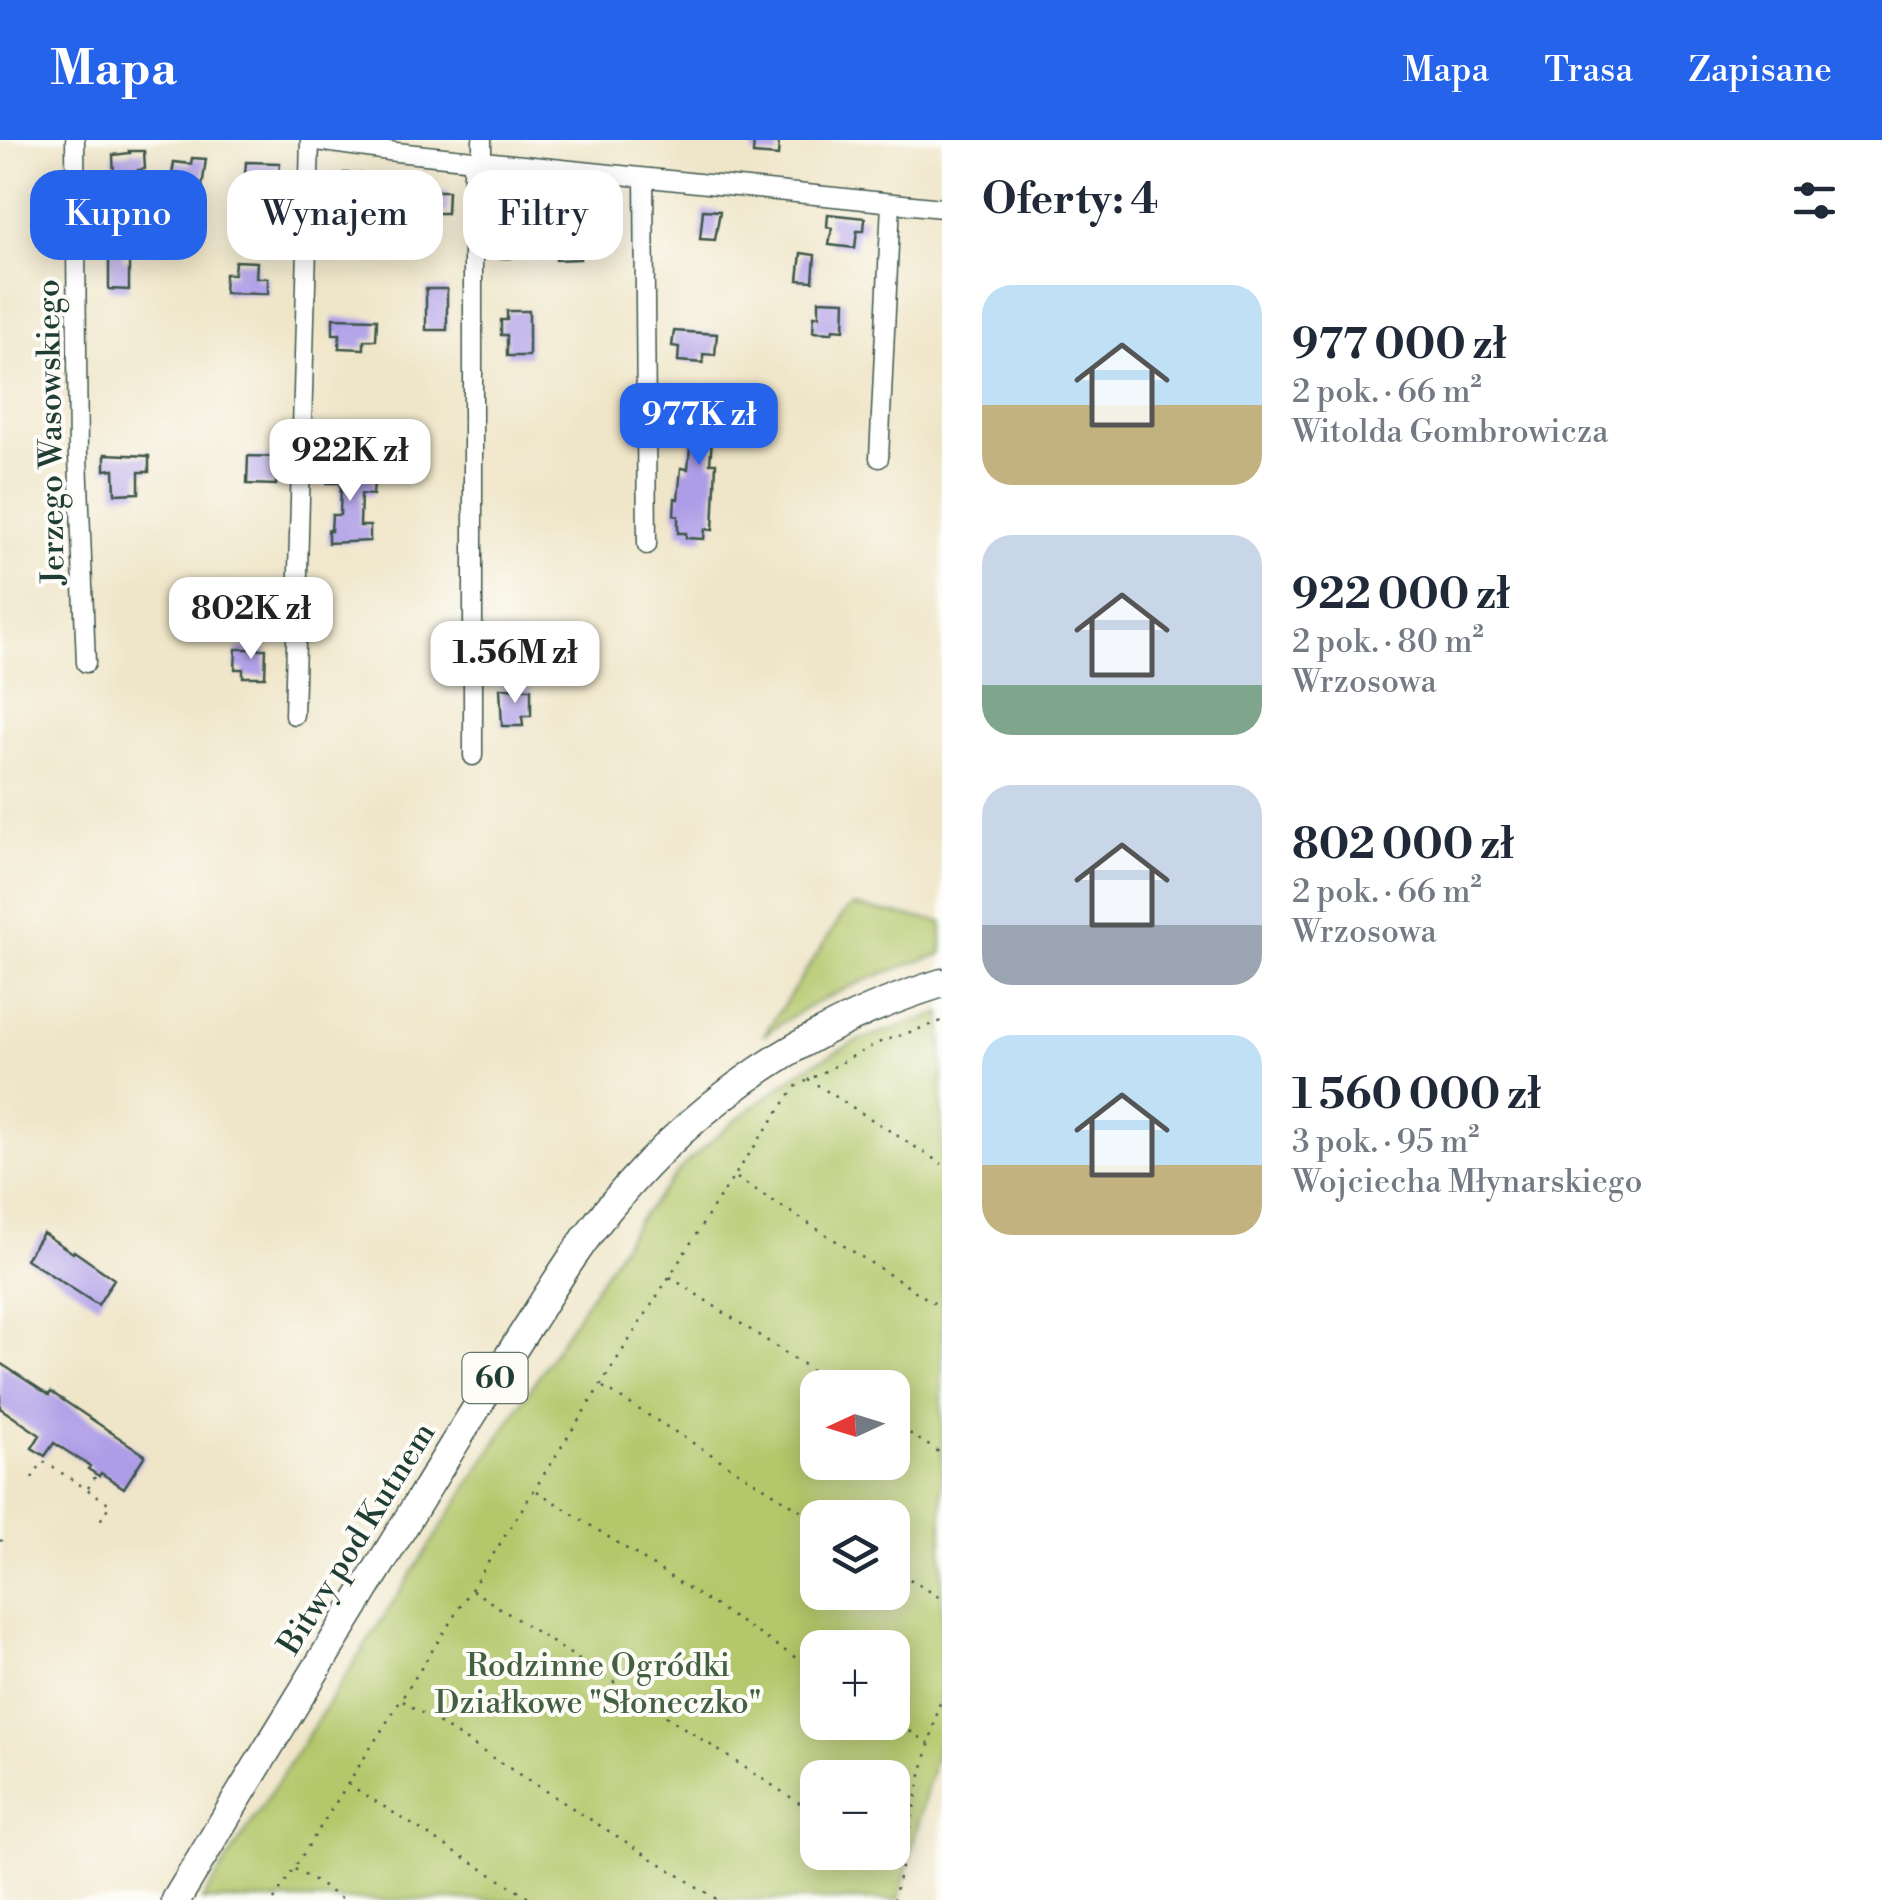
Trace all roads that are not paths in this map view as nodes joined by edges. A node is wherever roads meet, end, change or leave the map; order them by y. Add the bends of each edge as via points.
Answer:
1 (75, 140) edge
2 (310, 140) edge
3 (482, 140) edge
4 (478, 161) junction
5 (644, 178) junction
6 (890, 203) junction
7 (942, 208) edge
8 (879, 458) dead end
9 (647, 545) dead end
10 (86, 662) dead end
11 (294, 715) dead end
12 (473, 756) dead end
13 (942, 984) edge
14 (176, 1900) edge

1 - 10 street, Jerzego Wasowskiego
2 - 4 street
2 - 11 street
3 - 4 street
4 - 5 street
4 - 12 street
5 - 6 street
5 - 9 street
6 - 7 street
6 - 8 street
13 - 14 main road, Bitwy pod Kutnem / 60 via 830,1027 750,1076 672,1142 608,1209 506,1361

